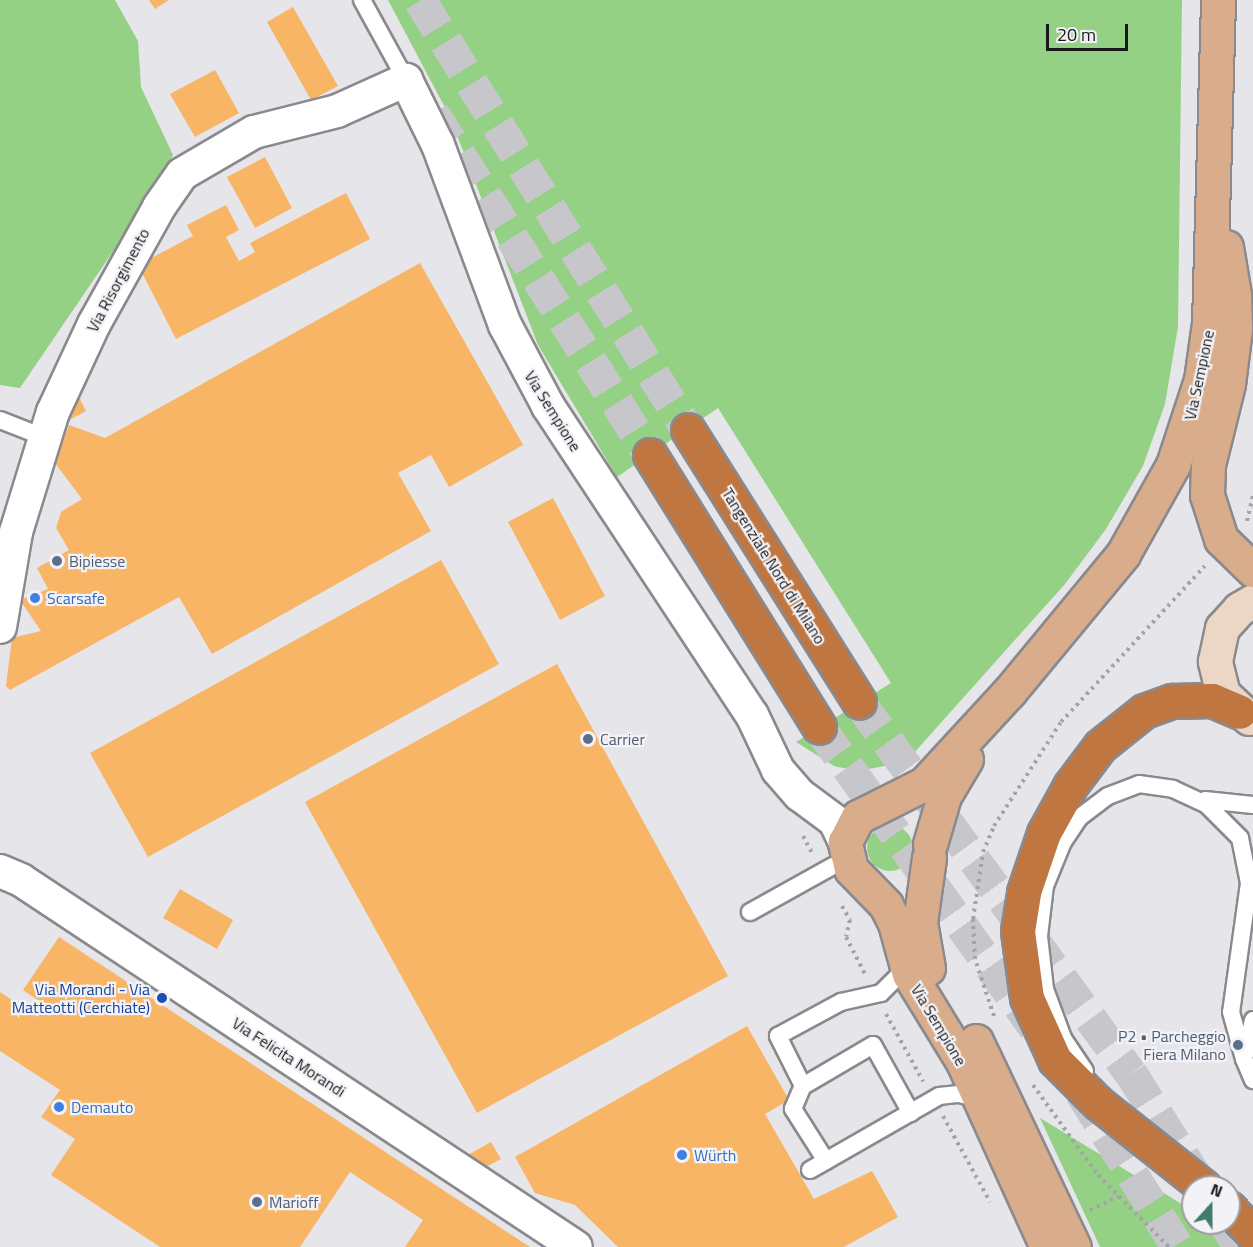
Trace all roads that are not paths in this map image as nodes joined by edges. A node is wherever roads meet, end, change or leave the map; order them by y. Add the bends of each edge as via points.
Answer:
1 (362, 0) edge
2 (1218, 0) edge
3 (406, 80) junction
4 (1214, 183) junction
5 (0, 420) edge
6 (688, 430) tunnel mouth
7 (46, 438) junction
8 (650, 455) tunnel mouth
9 (1253, 570) edge
10 (1253, 602) edge
11 (0, 627) edge
12 (1009, 692) junction
13 (859, 702) tunnel mouth
14 (752, 715) junction
15 (1249, 722) edge
16 (819, 727) tunnel mouth
17 (1189, 795) junction
18 (1253, 805) edge
19 (878, 807) junction
20 (929, 851) junction
21 (843, 863) junction
22 (0, 871) edge
23 (750, 912) dead end
24 (902, 955) junction
25 (1253, 1020) edge
26 (1244, 1059) junction
27 (1253, 1080) edge
28 (803, 1086) junction
29 (980, 1099) junction
30 (911, 1113) junction
31 (1149, 1144) junction
32 (826, 1161) junction
33 (810, 1170) dead end
34 (1189, 1175) edge
35 (1241, 1221) edge
36 (1253, 1234) edge
37 (576, 1247) edge
38 (1047, 1247) edge
39 (1074, 1247) edge

1 - 3 lane
2 - 4 main road, Via Sempione
3 - 7 street, Via Risorgimento via 337,111 254,132 182,174 159,207 94,324 62,391
3 - 14 street, Via Sempione via 438,146 522,362
4 - 9 main road via 1234,295 1235,328 1228,384 1208,465 1207,495 1221,539
4 - 12 main road, Via Sempione via 1206,349 1193,412 1173,465 1123,554
5 - 7 lane
6 - 13 highway, Tangenziale Nord di Milano
7 - 11 street, Via Risorgimento via 16,532
8 - 16 highway
10 - 15 street via 1229,618 1216,651 1219,684
12 - 19 main road, Via Sempione via 924,784
12 - 20 main road, Via Sempione via 944,796
14 - 19 street, Via Sempione via 818,787
14 - 21 street, Via Sempione via 778,770 800,795 835,820
15 - 31 highway via 1223,702 1187,698 1144,711 1116,731 1088,760 1057,806 1033,860 1020,911 1022,977 1035,1023 1048,1048 1079,1086
17 - 18 lane
17 - 26 lane via 1231,825 1240,838 1248,868 1244,928 1231,1012
17 - 31 lane via 1139,784 1093,806 1063,842 1045,886 1041,914 1045,989 1063,1038 1077,1061
19 - 20 main road via 902,809 919,820
19 - 21 main road, Via Sempione via 858,817
20 - 21 main road via 923,871 901,889 872,888
20 - 39 main road, Via Sempione via 920,922 926,965 948,1005 984,1054
21 - 23 lane
21 - 24 main road, Via Sempione via 886,905 895,923
22 - 37 street, Via Felicita Morandi via 31,887
24 - 28 lane via 899,975 875,995 841,1002 778,1036
24 - 29 main road, Via Sempione via 918,993 951,1041
25 - 26 lane
26 - 27 lane
28 - 30 lane via 873,1045
28 - 32 lane via 793,1109
29 - 30 lane via 959,1094 934,1100
29 - 38 main road, Via Sempione
30 - 32 lane
31 - 34 highway
32 - 33 lane
35 - 36 highway

